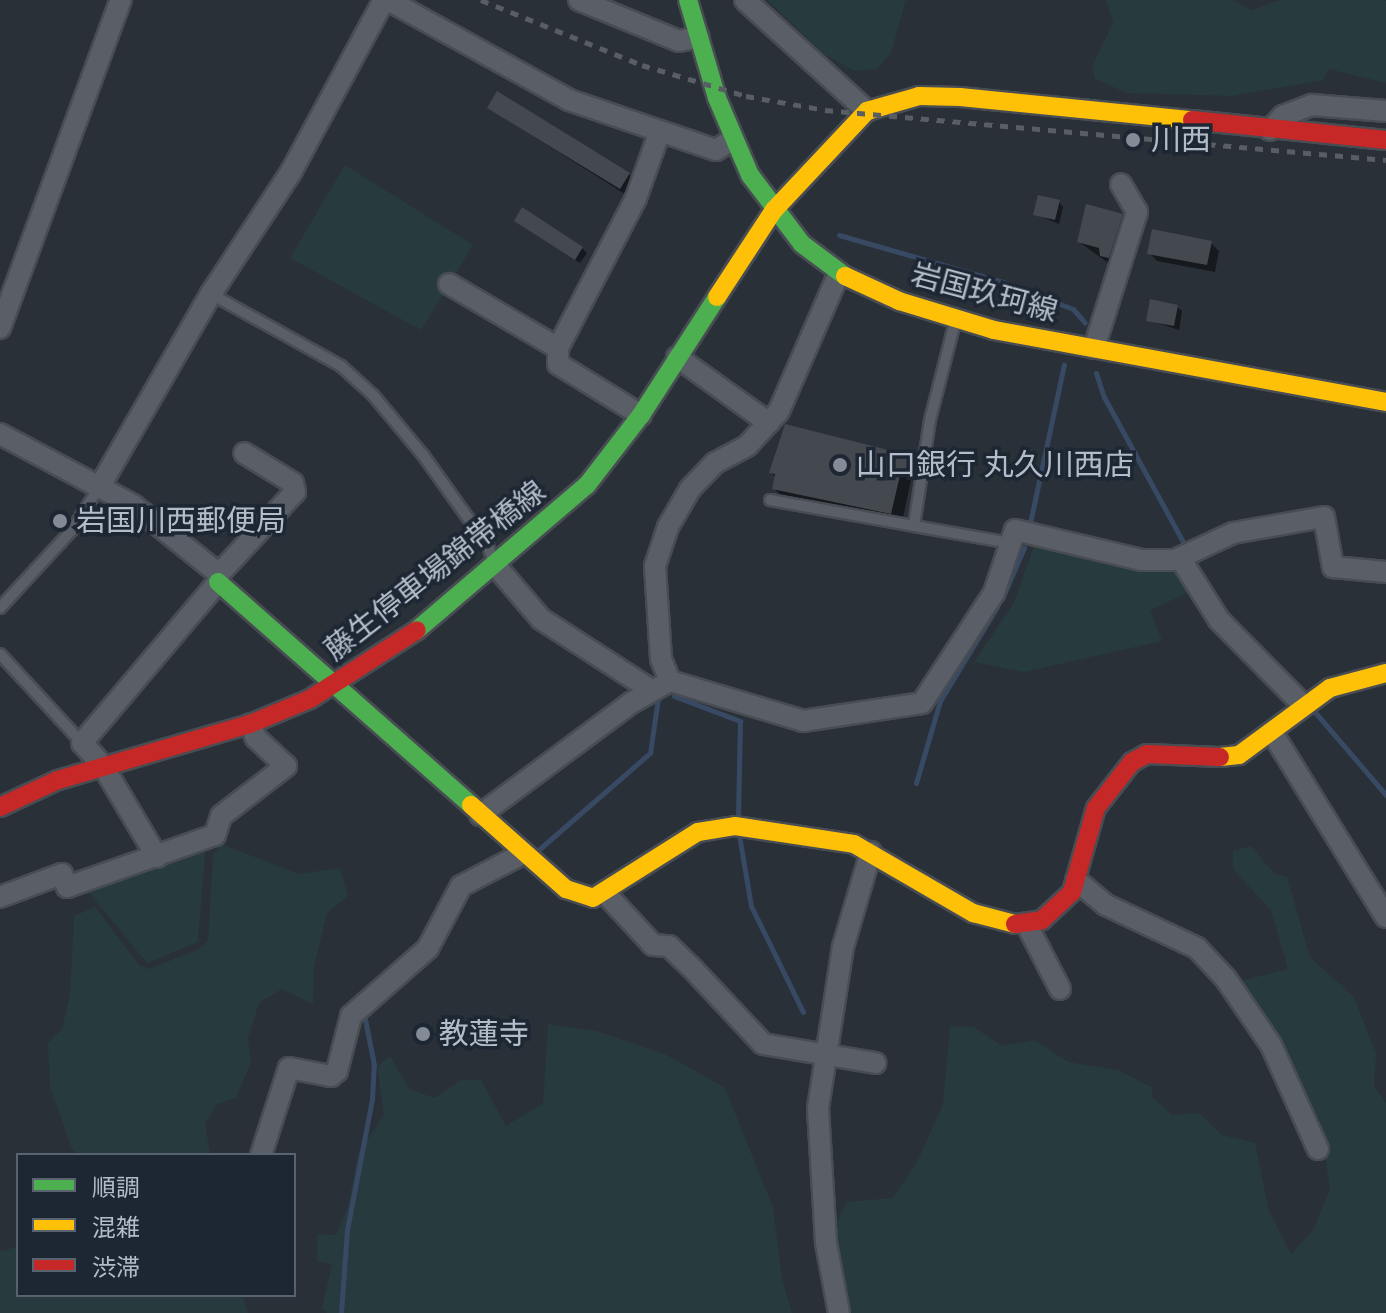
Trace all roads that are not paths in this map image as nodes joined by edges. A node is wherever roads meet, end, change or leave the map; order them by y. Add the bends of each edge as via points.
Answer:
1 (121, 0) edge
2 (386, 0) edge
3 (579, 0) edge
4 (688, 0) edge
5 (745, 0) edge
6 (699, 37) junction
7 (867, 111) junction
8 (1386, 111) edge
9 (1270, 130) junction
10 (660, 131) junction
11 (732, 140) junction
12 (1386, 140) edge
13 (1121, 184) dead end
14 (774, 210) junction
15 (839, 273) junction
16 (449, 284) dead end
17 (211, 294) junction
18 (955, 320) junction
19 (0, 328) edge
20 (558, 348) junction
21 (1094, 348) junction
22 (677, 357) junction
23 (1386, 402) edge
24 (641, 415) junction
25 (769, 423) junction
26 (0, 434) edge
27 (244, 453) dead end
28 (100, 486) junction
29 (770, 500) dead end
30 (914, 526) junction
31 (1010, 543) junction
32 (1186, 556) junction
33 (495, 565) junction
34 (1386, 572) edge
35 (218, 578) junction
36 (0, 608) edge
37 (0, 654) edge
38 (1386, 673) edge
39 (670, 681) junction
40 (334, 686) junction
41 (651, 690) junction
42 (1303, 705) junction
43 (250, 724) junction
44 (1273, 734) junction
45 (82, 743) junction
46 (103, 766) junction
47 (0, 807) edge
48 (480, 815) junction
49 (871, 852) junction
50 (524, 853) junction
51 (157, 857) junction
52 (1076, 880) junction
53 (606, 894) junction
54 (0, 897) edge
55 (1386, 917) edge
56 (1027, 925) junction
57 (1060, 989) dead end
58 (813, 1051) junction
59 (875, 1063) dead end
60 (1318, 1149) dead end
61 (262, 1153) edge
62 (839, 1313) edge

1 - 19 street
2 - 10 street via 569,100
2 - 17 street via 291,172
3 - 6 street via 679,41
4 - 6 street, 岩国玖珂線
5 - 7 street
6 - 11 street, 岩国玖珂線
7 - 9 street via 919,96 960,97
7 - 14 street, 藤生停車場錦帯橋線
8 - 9 street via 1312,105 1283,116
9 - 12 street
10 - 11 street via 716,150
10 - 20 street via 636,198
11 - 14 street, 岩国玖珂線
13 - 21 street via 1137,212
14 - 15 street, 岩国玖珂線 via 802,244
14 - 22 street, 藤生停車場錦帯橋線
15 - 18 street, 岩国玖珂線
15 - 25 street via 810,329 785,402
16 - 20 street
17 - 28 street
17 - 33 lane via 341,366 373,395 488,546
18 - 21 street, 岩国玖珂線
18 - 30 lane via 930,420
20 - 24 street via 558,364
21 - 23 street, 岩国玖珂線
22 - 24 street, 藤生停車場錦帯橋線
22 - 25 street
24 - 33 street, 藤生停車場錦帯橋線 via 587,485
25 - 39 street via 747,446 715,463 690,489 668,527 655,566 661,659
26 - 28 street
27 - 35 street via 293,483 295,492
28 - 35 street via 133,505
28 - 36 lane via 72,530
29 - 30 lane
30 - 31 lane
31 - 32 street via 1015,530 1023,529 1142,560
31 - 39 street via 994,593 922,703 803,721
32 - 34 street via 1233,533 1324,517 1333,567
32 - 42 street via 1219,620
33 - 40 street, 藤生停車場錦帯橋線 via 377,660
33 - 41 street via 541,619
35 - 40 street
35 - 45 street
37 - 45 lane
38 - 42 street via 1330,688
39 - 41 street
40 - 43 street, 藤生停車場錦帯橋線
40 - 48 street
41 - 48 street
42 - 44 street
43 - 46 street, 藤生停車場錦帯橋線
43 - 51 street via 256,738 286,766 221,816 215,835
44 - 52 street via 1230,757 1156,753 1132,762 1096,808
44 - 55 street
45 - 46 street
46 - 47 street, 藤生停車場錦帯橋線
46 - 51 street
48 - 50 street
49 - 53 street via 854,844 739,826 698,832
49 - 56 street via 973,913 996,923
49 - 58 street
50 - 53 street via 579,897
50 - 61 street via 461,886 428,948 351,1016 337,1071 331,1076 289,1068
51 - 54 street via 67,887 62,874
52 - 56 street via 1058,907
52 - 60 street via 1106,905 1197,948 1226,979 1271,1045
53 - 58 street via 653,945 669,946 763,1044
56 - 57 street
58 - 59 street
58 - 62 street via 826,1243

